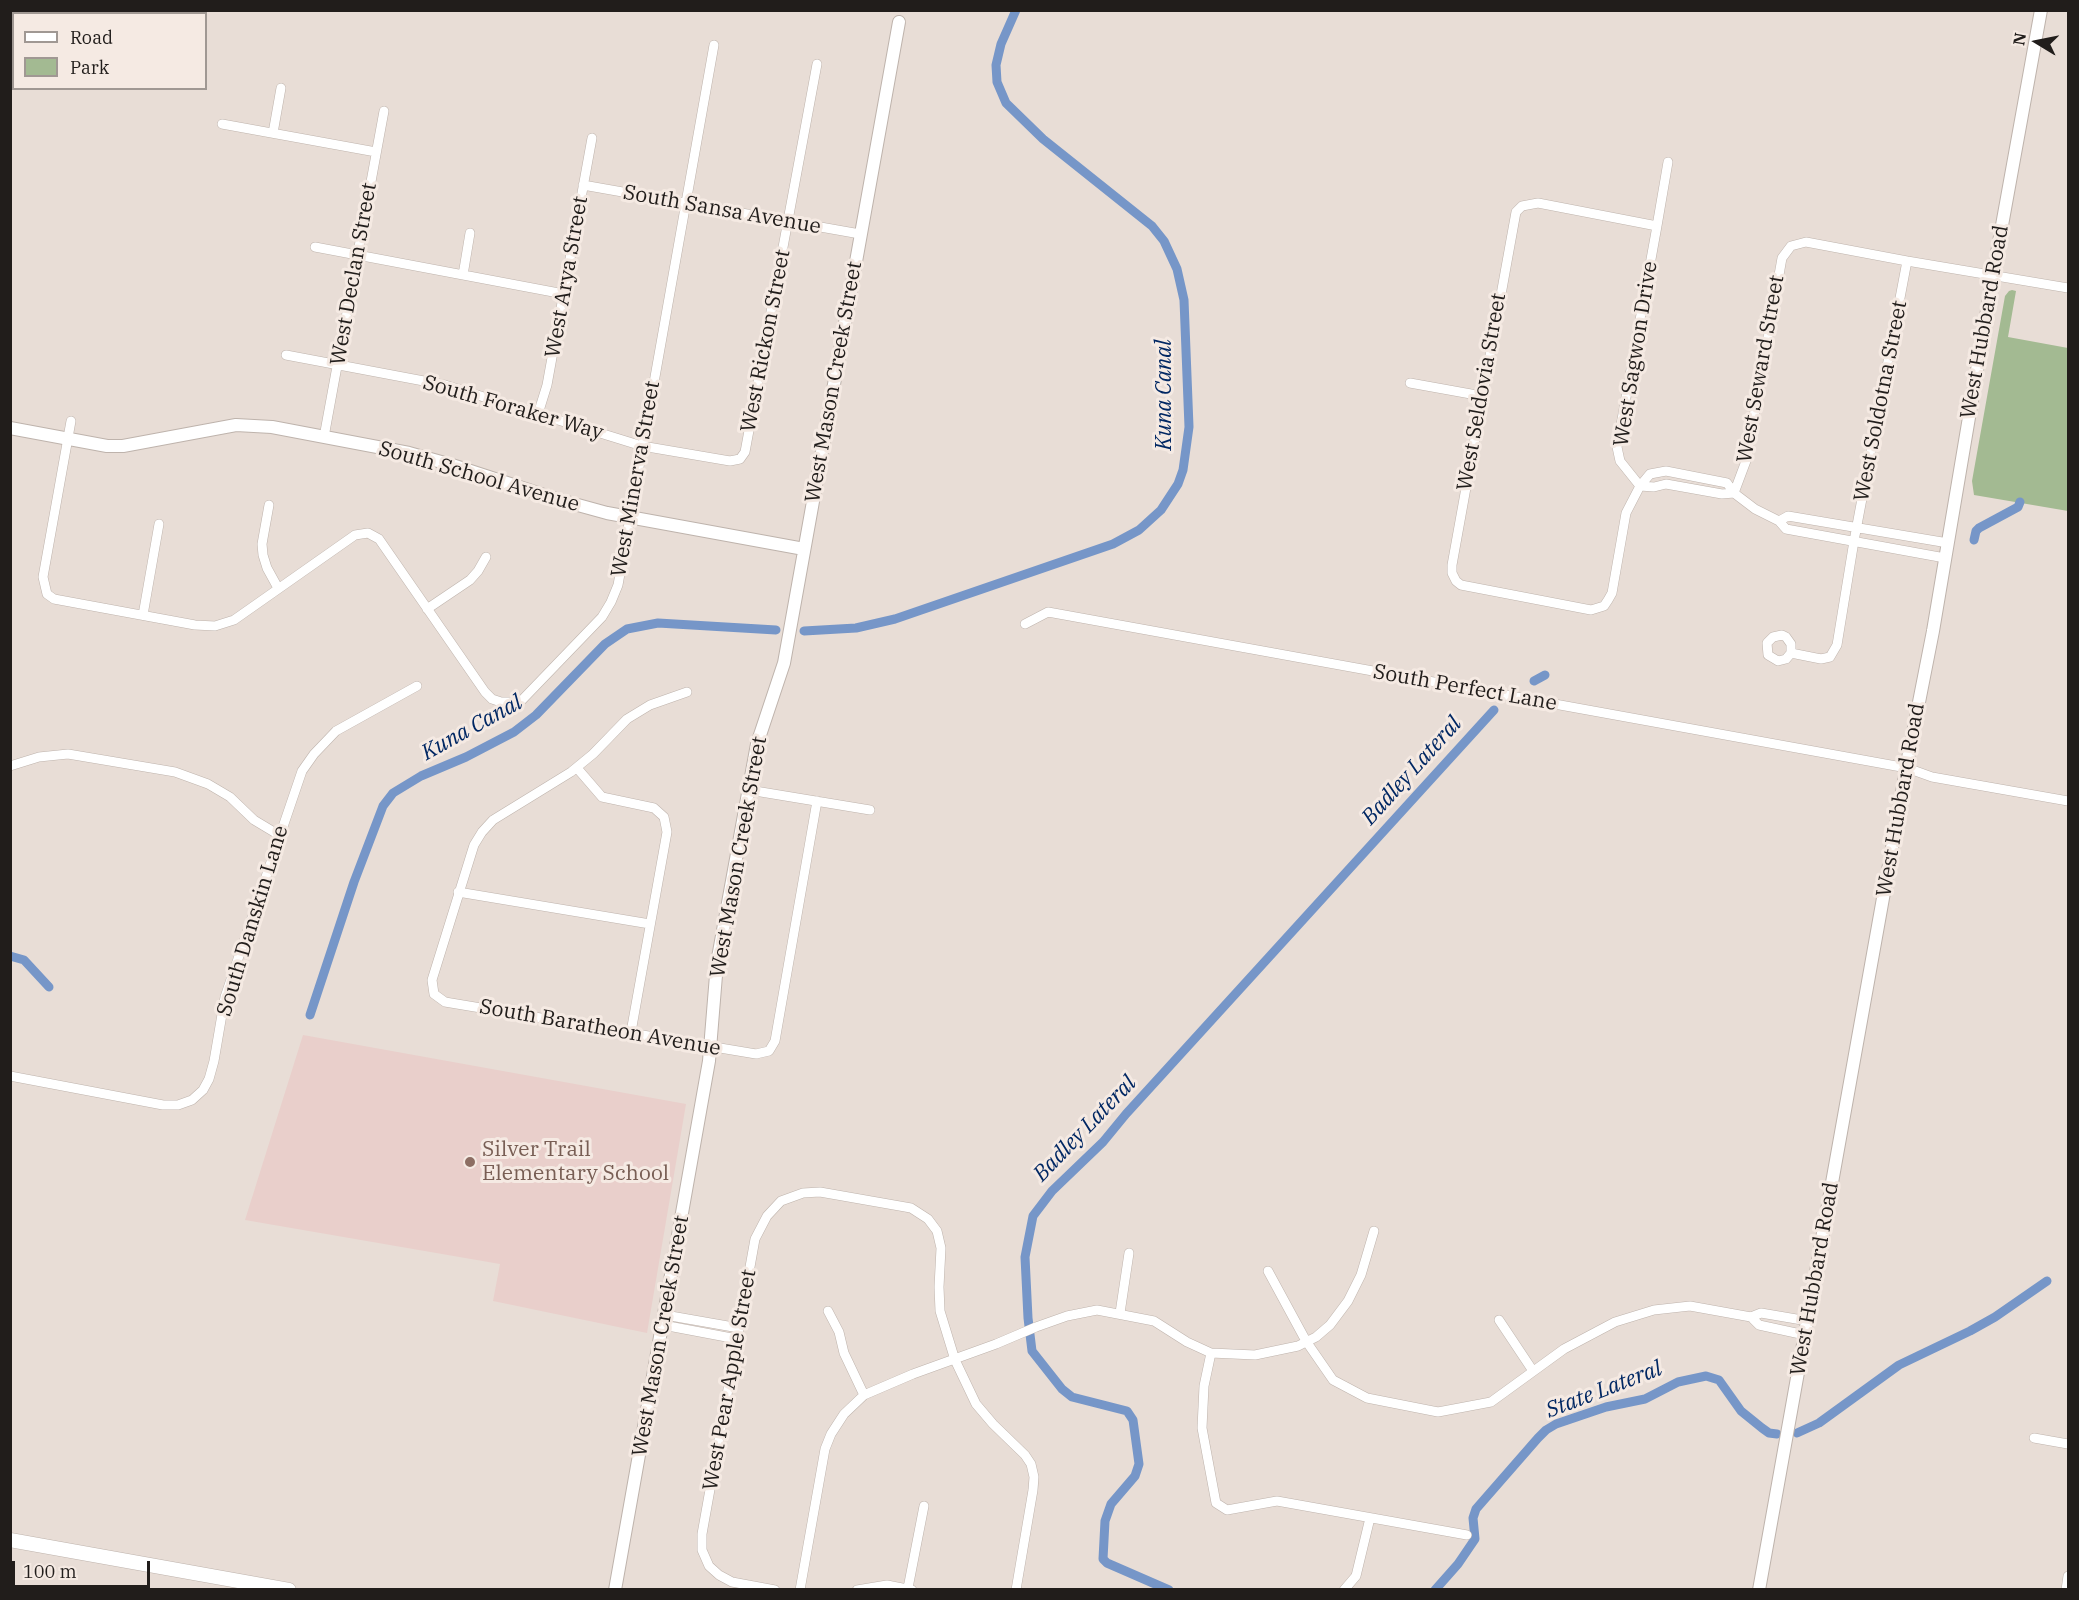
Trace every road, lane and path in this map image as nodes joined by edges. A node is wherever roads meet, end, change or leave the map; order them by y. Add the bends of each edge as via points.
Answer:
1 (2041, 10) edge
2 (899, 22) dead end
3 (714, 45) dead end
4 (818, 64) dead end
5 (281, 88) dead end
6 (384, 111) dead end
7 (222, 124) dead end
8 (273, 133) junction
9 (592, 138) dead end
10 (376, 152) junction
11 (1668, 162) dead end
12 (583, 185) junction
13 (686, 203) junction
14 (788, 221) junction
15 (1657, 225) junction
16 (470, 233) dead end
17 (861, 234) junction
18 (315, 247) dead end
19 (358, 255) junction
20 (1907, 261) junction
21 (463, 275) junction
22 (1993, 275) junction
23 (2068, 288) edge
24 (564, 294) junction
25 (286, 355) dead end
26 (338, 365) junction
27 (1410, 383) dead end
28 (1482, 396) junction
29 (538, 414) junction
30 (71, 421) dead end
31 (10, 428) edge
32 (324, 437) junction
33 (68, 438) junction
34 (642, 446) junction
35 (740, 459) joint
36 (1640, 486) junction
37 (1734, 493) junction
38 (269, 505) dead end
39 (630, 517) junction
40 (1779, 521) junction
41 (159, 524) dead end
42 (1857, 528) junction
43 (1854, 541) junction
44 (1948, 543) junction
45 (804, 549) junction
46 (486, 556) dead end
47 (1945, 558) junction
48 (279, 588) junction
49 (427, 609) junction
50 (143, 615) junction
51 (1025, 624) dead end
52 (1791, 653) dead end
53 (417, 686) dead end
54 (687, 692) dead end
55 (10, 766) edge
56 (577, 768) junction
57 (1907, 768) junction
58 (749, 790) junction
59 (817, 801) junction
60 (2068, 801) edge
61 (870, 810) dead end
62 (279, 835) junction
63 (458, 892) junction
64 (650, 924) junction
65 (631, 1032) junction
66 (710, 1046) junction
67 (10, 1076) edge
68 (1374, 1231) dead end
69 (1129, 1253) dead end
70 (1268, 1271) dead end
71 (828, 1311) dead end
72 (1120, 1313) junction
73 (1751, 1317) junction
74 (664, 1320) junction
75 (1499, 1320) dead end
76 (1808, 1321) junction
77 (739, 1328) junction
78 (1805, 1335) junction
79 (737, 1339) junction
80 (1306, 1341) junction
81 (1211, 1353) junction
82 (955, 1360) junction
83 (1533, 1371) junction
84 (864, 1395) junction
85 (2034, 1438) dead end
86 (2068, 1444) edge
87 (924, 1506) dead end
88 (1370, 1518) junction
89 (1467, 1535) dead end
90 (10, 1540) edge
91 (2068, 1576) edge
92 (910, 1589) edge
93 (289, 1590) edge
94 (615, 1590) edge
95 (775, 1590) edge
96 (800, 1590) edge
97 (857, 1590) edge
98 (1016, 1590) edge
99 (1344, 1590) edge
100 (1759, 1590) edge
101 (2066, 1590) edge

1 - 22 street, West Hubbard Road
2 - 17 street, West Mason Creek Street
3 - 13 street, West Minerva Street
4 - 14 street, West Rickon Street
5 - 8 street
6 - 10 street, West Declan Street
7 - 8 street
8 - 10 street
9 - 12 street, West Arya Street
10 - 19 street, West Declan Street
11 - 15 street, West Sagwon Drive
12 - 13 street, South Sansa Avenue
12 - 24 street, West Arya Street
13 - 14 street, South Sansa Avenue
13 - 34 street, West Minerva Street
14 - 17 street, South Sansa Avenue
14 - 35 street, West Rickon Street via 745,452
15 - 28 street, West Seldovia Street via 1538,203 1521,206 1513,222
15 - 36 street, West Sagwon Drive via 1617,447 1620,461
16 - 21 street
17 - 45 street, West Mason Creek Street
18 - 19 street
19 - 21 street
19 - 26 street, West Declan Street
20 - 22 street
20 - 37 street, West Seward Street via 1806,242 1791,246 1782,258 1746,461
20 - 42 street, West Soldotna Street
21 - 24 street
22 - 23 street
22 - 44 street, West Hubbard Road
24 - 29 street, West Arya Street
25 - 26 street, South Foraker Way
26 - 29 street, South Foraker Way via 445,385
26 - 32 street, West Declan Street
27 - 28 street
28 - 36 street, West Seldovia Street via 1452,565 1456,581 1468,588 1591,610 1604,606 1612,593 1626,513
29 - 34 street, South Foraker Way
30 - 33 street
31 - 33 street, South School Avenue
32 - 33 street, South School Avenue via 236,425 123,446
32 - 39 street, South School Avenue via 409,453 556,499
33 - 50 street via 43,577 47,594 60,601
34 - 35 street, South Foraker Way via 730,462
34 - 39 street, West Minerva Street
36 - 37 street via 1650,474 1666,471 1727,483
37 - 40 street
38 - 48 street via 263,555
39 - 45 street, South School Avenue
39 - 49 street, West Minerva Street via 618,585 603,617 522,700 492,699
40 - 42 street via 1788,516
40 - 43 street via 1786,529
41 - 50 street
42 - 43 street, West Soldotna Street
42 - 44 street
43 - 47 street
43 - 52 street, West Soldotna Street via 1837,645 1830,657 1821,659
44 - 47 street, West Hubbard Road
45 - 58 street, West Mason Creek Street via 784,663 757,744
46 - 49 street via 470,580
47 - 57 street, West Hubbard Road
48 - 49 street via 355,535 368,533 380,539
48 - 50 street via 234,620 215,626
51 - 57 street, South Perfect Lane via 1048,612
53 - 62 street, South Danskin Lane via 336,732 321,746 298,781
54 - 56 street via 650,705 627,719
55 - 62 street via 68,753 175,772 230,797 254,820
56 - 63 street via 494,820 482,832
56 - 64 street via 602,797 654,808 664,817 667,832
57 - 60 street, South Perfect Lane via 1932,777
57 - 76 street, West Hubbard Road
58 - 59 street
58 - 66 street, West Mason Creek Street via 717,963
59 - 61 street
59 - 66 street, South Baratheon Avenue via 775,1041 769,1051 756,1054
62 - 67 street, South Danskin Lane via 225,997 209,1079 192,1100 164,1105
63 - 64 street
63 - 65 street, South Baratheon Avenue via 432,980 434,994 445,1002
64 - 65 street
65 - 66 street, South Baratheon Avenue
66 - 74 street, West Mason Creek Street
68 - 80 street via 1361,1275 1348,1301 1330,1325
69 - 72 street
70 - 80 street
71 - 84 street
72 - 81 street via 1154,1321
72 - 82 street via 1097,1310 1067,1316
73 - 76 street via 1761,1313
73 - 78 street via 1759,1325
73 - 83 street via 1690,1306 1654,1310 1615,1322
74 - 77 street
74 - 79 street
74 - 94 street, West Mason Creek Street
75 - 83 street
76 - 78 street, West Hubbard Road
77 - 79 street, West Pear Apple Street
77 - 82 street, West Pear Apple Street via 754,1239 767,1216 781,1201 802,1193 820,1192 911,1208 928,1219 937,1231 941,1248 940,1311
78 - 100 street, West Hubbard Road
79 - 95 street, West Pear Apple Street via 702,1550 709,1566 719,1575 732,1582
80 - 81 street via 1283,1351 1255,1355
80 - 83 street via 1333,1380 1367,1398 1438,1412 1491,1402
81 - 88 street via 1204,1386 1202,1428 1216,1503 1227,1510 1277,1501
82 - 84 street
82 - 98 street via 976,1404 1031,1464 1033,1490
84 - 96 street via 844,1414 825,1449
85 - 86 street
87 - 92 street
88 - 89 street
88 - 99 street via 1356,1576
90 - 93 main road
91 - 101 street
92 - 97 street via 887,1586

